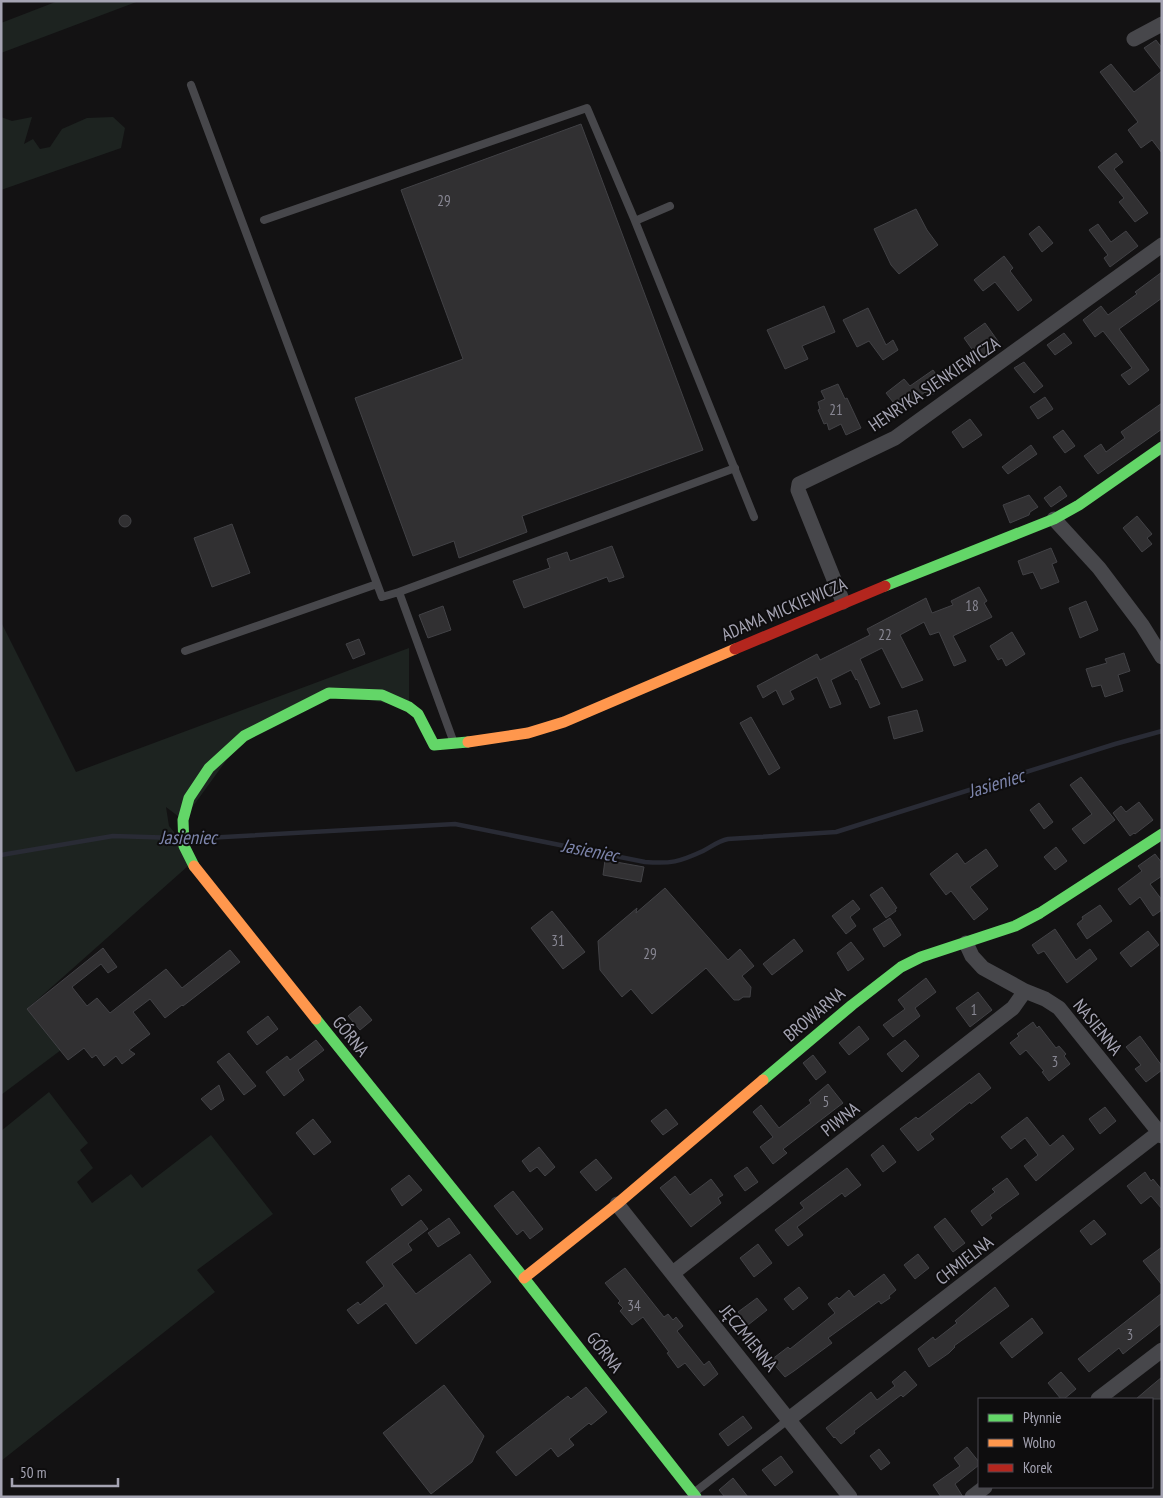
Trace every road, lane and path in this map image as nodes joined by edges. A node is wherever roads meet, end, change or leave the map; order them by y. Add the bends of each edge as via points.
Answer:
1 (1162, 24) edge
2 (1134, 39) dead end
3 (191, 84) dead end
4 (670, 206) dead end
5 (264, 220) dead end
6 (635, 221) junction
7 (1162, 245) edge
8 (1162, 447) edge
9 (735, 468) junction
10 (754, 517) dead end
11 (1054, 519) junction
12 (377, 584) junction
13 (399, 592) junction
14 (844, 602) junction
15 (185, 650) dead end
16 (1162, 657) edge
17 (418, 714) joint
18 (454, 744) junction
19 (1162, 834) edge
20 (966, 943) junction
21 (1025, 990) junction
22 (1161, 1133) edge
23 (617, 1204) junction
24 (673, 1273) junction
25 (524, 1278) junction
26 (1162, 1350) edge
27 (1099, 1398) edge
28 (790, 1419) junction
29 (984, 1488) edge
30 (695, 1495) edge
31 (850, 1497) edge
32 (972, 1497) edge

1 - 2 street
3 - 12 lane
4 - 6 lane
5 - 6 lane via 587,108
6 - 9 lane
7 - 14 street, HENRYKA SIENKIEWICZA via 895,438 799,484 798,490
8 - 11 street, ADAMA MICKIEWICZA
9 - 10 lane
9 - 13 lane
11 - 14 street, ADAMA MICKIEWICZA
11 - 16 street via 1100,568
12 - 13 lane via 382,597
12 - 15 lane
13 - 18 lane
14 - 18 street, ADAMA MICKIEWICZA via 564,722 528,733
17 - 18 street, ADAMA MICKIEWICZA via 434,745
17 - 25 street, GÓRNA via 382,695 329,693 244,736 209,768 189,798 183,820 184,846 196,871
19 - 20 street, BROWARNA via 1040,913 1015,926
20 - 21 street, NASIENNA via 983,968
20 - 23 street, BROWARNA via 901,967
21 - 22 street, NASIENNA via 1059,1008
21 - 24 street, PIWNA via 1006,1014
22 - 28 street, CHMIELNA
23 - 24 street, JĘCZMIENNA
23 - 25 street, BROWARNA
24 - 28 street, JĘCZMIENNA
25 - 30 street, GÓRNA
26 - 27 street
28 - 30 lane
28 - 31 street, JĘCZMIENNA
29 - 32 street

